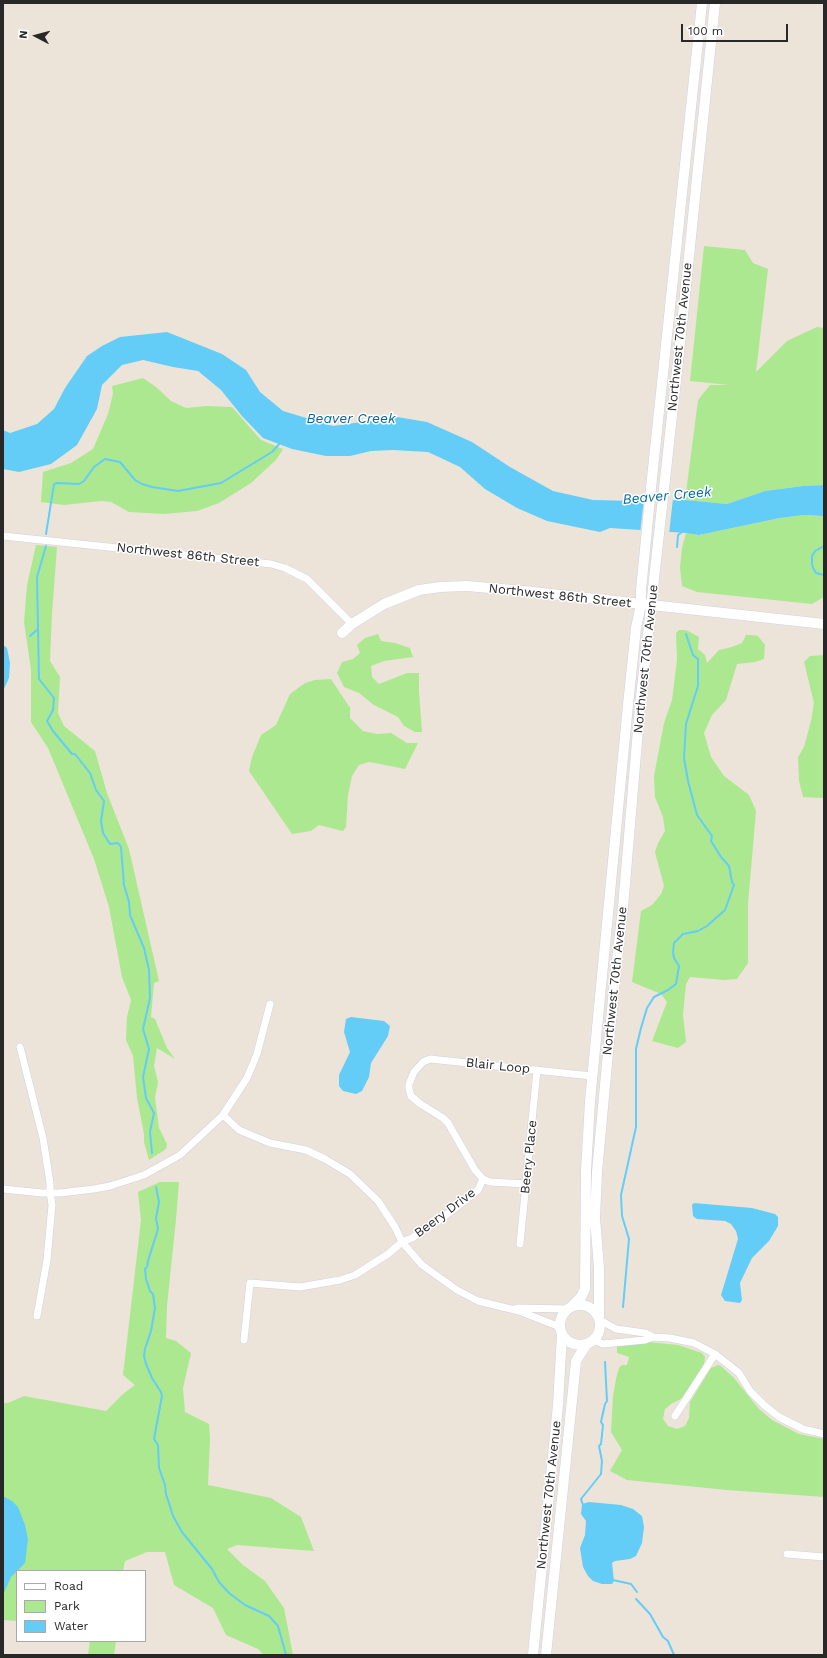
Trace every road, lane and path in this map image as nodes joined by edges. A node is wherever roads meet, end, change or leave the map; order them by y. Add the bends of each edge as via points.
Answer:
1 (702, 3) edge
2 (715, 3) edge
3 (3, 536) edge
4 (646, 604) junction
5 (352, 624) junction
6 (824, 624) edge
7 (342, 633) dead end
8 (607, 930) junction
9 (620, 932) junction
10 (270, 1004) dead end
11 (20, 1047) dead end
12 (537, 1070) junction
13 (592, 1076) junction
14 (223, 1115) junction
15 (483, 1179) junction
16 (526, 1184) junction
17 (3, 1189) edge
18 (50, 1192) junction
19 (402, 1242) junction
20 (520, 1244) dead end
21 (506, 1307) junction
22 (569, 1308) junction
23 (37, 1316) dead end
24 (599, 1318) junction
25 (561, 1330) junction
26 (653, 1337) junction
27 (244, 1340) dead end
28 (590, 1342) junction
29 (715, 1354) junction
30 (675, 1416) dead end
31 (824, 1434) edge
32 (787, 1554) dead end
33 (824, 1557) edge
34 (533, 1655) edge
35 (546, 1655) edge

1 - 4 main road, Northwest 70th Avenue via 644,552
2 - 4 main road, Northwest 70th Avenue via 657,554
3 - 5 street, Northwest 86th Street via 271,564 307,579
4 - 5 main road, Northwest 86th Street via 467,586 440,587 419,590 384,604
4 - 6 main road, Northwest 86th Street
4 - 8 main road, Northwest 70th Avenue via 636,628
4 - 9 main road, Northwest 70th Avenue via 640,706
5 - 7 main road, Northwest 86th Street
8 - 9 street
8 - 13 main road, Northwest 70th Avenue
9 - 24 main road, Northwest 70th Avenue via 596,1172
10 - 14 street via 258,1054 247,1078
11 - 18 street via 43,1138
12 - 13 street, Blair Loop
12 - 15 street, Blair Loop via 430,1059 422,1062 411,1077 411,1096 448,1123 475,1170
12 - 16 street, Beery Place
13 - 22 main road, Northwest 70th Avenue via 586,1171 585,1289 581,1297
14 - 18 street via 180,1155 144,1175 94,1189
14 - 19 street via 239,1130 270,1143 306,1150 350,1174 378,1201
15 - 16 street via 490,1182
15 - 19 street, Beery Drive via 478,1190 412,1238
16 - 20 street, Beery Place
17 - 18 street
18 - 23 street via 52,1205 47,1260
19 - 21 street via 422,1265 457,1290 478,1301
19 - 27 street, Beery Drive via 355,1275 340,1280 300,1287 250,1283
21 - 22 street
21 - 25 street
22 - 24 main road via 577,1305 590,1307
22 - 25 main road, Northwest 70th Avenue via 563,1314
24 - 26 street via 616,1328
24 - 28 main road, Northwest 70th Avenue via 600,1331
25 - 28 main road via 566,1340 572,1344 579,1346
25 - 34 main road, Northwest 70th Avenue via 558,1405
26 - 28 street via 603,1344
26 - 29 street via 694,1343
28 - 35 main road, Northwest 70th Avenue via 576,1361
29 - 30 street
29 - 31 street via 739,1373 750,1390 779,1417 803,1429
32 - 33 street

